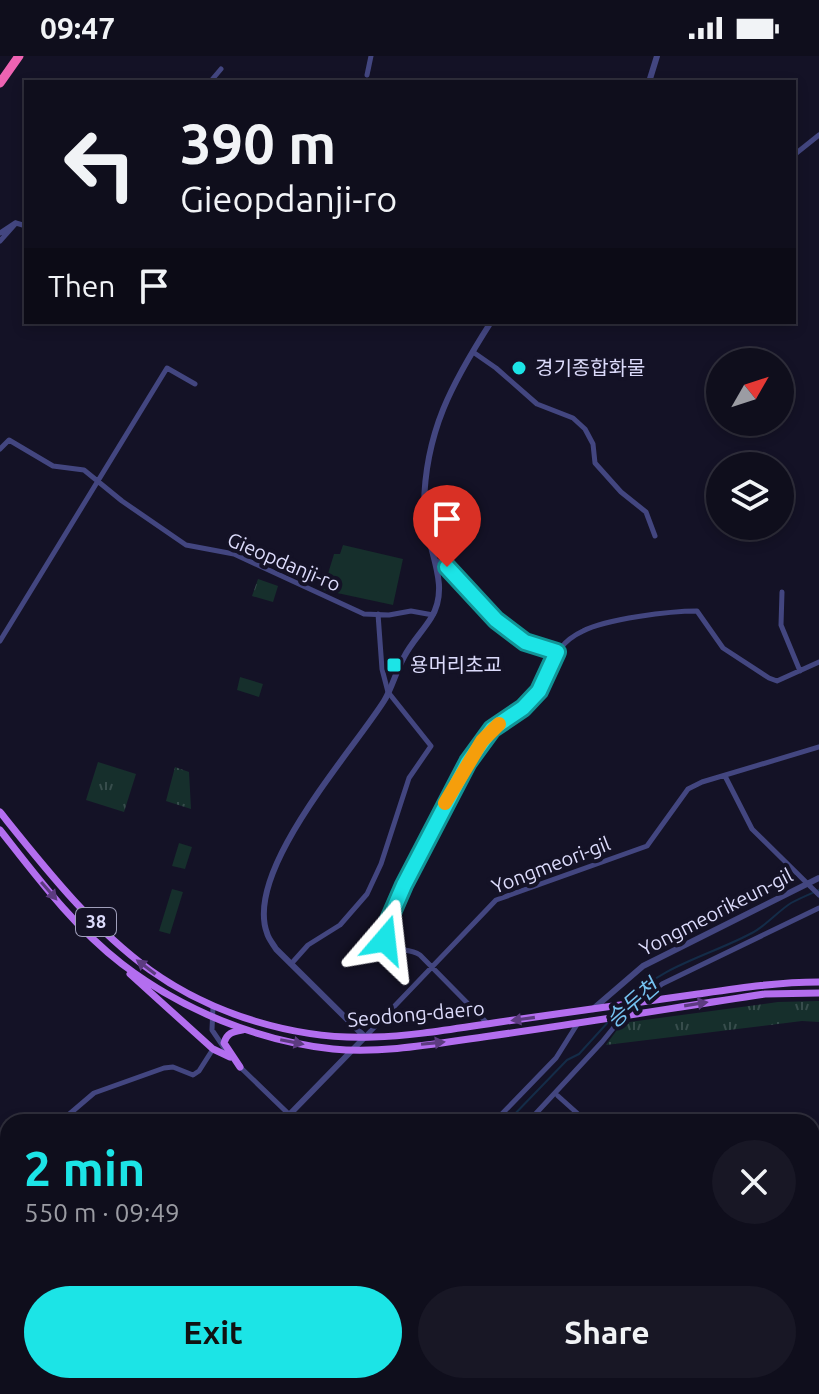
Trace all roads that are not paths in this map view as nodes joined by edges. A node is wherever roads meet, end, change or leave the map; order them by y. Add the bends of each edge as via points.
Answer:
1 (19, 56) edge
2 (371, 56) edge
3 (657, 56) edge
4 (221, 69) dead end
5 (367, 75) dead end
6 (3, 79) edge
7 (212, 80) edge
8 (650, 80) edge
9 (0, 96) edge
10 (819, 135) edge
11 (796, 153) edge
12 (16, 223) junction
13 (24, 225) edge
14 (0, 233) edge
15 (0, 241) edge
16 (490, 324) edge
17 (473, 352) junction
18 (195, 384) dead end
19 (0, 449) edge
20 (97, 481) junction
21 (655, 536) dead end
22 (434, 560) junction
23 (782, 592) dead end
24 (378, 614) junction
25 (434, 615) junction
26 (0, 641) edge
27 (557, 652) junction
28 (819, 662) edge
29 (800, 671) junction
30 (388, 692) junction
31 (819, 747) edge
32 (725, 776) junction
33 (0, 812) edge
34 (0, 830) edge
35 (819, 878) edge
36 (810, 886) junction
37 (819, 895) edge
38 (819, 908) edge
39 (121, 963) junction
40 (291, 964) junction
41 (431, 966) junction
42 (819, 982) edge
43 (819, 993) edge
44 (641, 1000) junction
45 (213, 1006) junction
46 (597, 1008) junction
47 (212, 1016) junction
48 (621, 1016) junction
49 (582, 1021) junction
50 (487, 1024) junction
51 (244, 1029) junction
52 (365, 1037) junction
53 (355, 1048) junction
54 (213, 1049) junction
55 (230, 1057) junction
56 (240, 1067) junction
57 (558, 1096) dead end
58 (69, 1114) edge
59 (288, 1114) edge
60 (290, 1114) edge
61 (502, 1114) edge
62 (535, 1114) edge
63 (578, 1114) edge

1 - 6 highway
2 - 5 street
3 - 8 street
4 - 7 street
6 - 9 highway
10 - 11 street
12 - 13 street
12 - 14 street
12 - 15 street
16 - 17 street
17 - 21 street via 537,404 573,418 585,429 595,463 646,512
17 - 22 street via 430,443 424,527
18 - 20 street via 167,368
19 - 20 street, Gieopdanji-ro via 9,440 53,466 84,470
20 - 24 street, Gieopdanji-ro via 186,545 234,554 364,614
20 - 26 street
22 - 25 street via 440,589
22 - 27 street via 525,642
23 - 29 street via 781,625
24 - 25 street, Gieopdanji-ro
24 - 30 street
25 - 30 street via 404,657
27 - 29 street via 594,627 697,611 723,648 769,678 777,681
27 - 41 street via 539,691 492,729 468,762 388,922 385,940 390,947 415,951
28 - 29 street
30 - 40 street via 292,833 270,877 267,933
30 - 40 street via 431,746 409,778 367,894 340,925 308,945
31 - 32 street, Yongmeori-gil
32 - 36 street via 752,829
32 - 41 street, Yongmeori-gil via 688,789 647,846 496,900
45 -> 33 main road, Seodong-daero / 38 via 178,989 123,949 58,884
34 -> 39 main road, Seodong-daero / 38 via 78,924
35 - 36 street, Yongmeorikeun-gil
36 - 37 street
36 - 46 street, Yongmeorikeun-gil via 643,966
38 - 44 street via 662,984
39 - 47 main road, Seodong-daero / 38
39 - 54 main road
40 - 52 street
41 - 50 street
41 - 52 street, Yongmeori-gil
42 - 44 main road, Seodong-daero / 38
48 -> 43 main road, Seodong-daero / 38 via 765,994
44 - 46 main road, Seodong-daero / 38
45 - 47 street
45 - 52 main road, Seodong-daero / 38 via 275,1027
46 -> 50 main road, Seodong-daero / 38
47 - 51 main road, Seodong-daero / 38
47 - 55 street via 215,1039
48 - 49 main road, Seodong-daero / 38
48 - 62 street
53 -> 49 main road, Seodong-daero / 38 via 447,1042
49 - 61 street via 556,1058
50 - 52 main road, Seodong-daero / 38
51 -> 53 main road, Seodong-daero / 38 via 300,1044
51 - 56 main road via 231,1032 224,1043
52 - 53 street
53 - 60 street
54 - 55 main road
54 - 58 street via 193,1075 164,1068 94,1093
55 - 56 street
56 - 59 street
57 - 63 street

